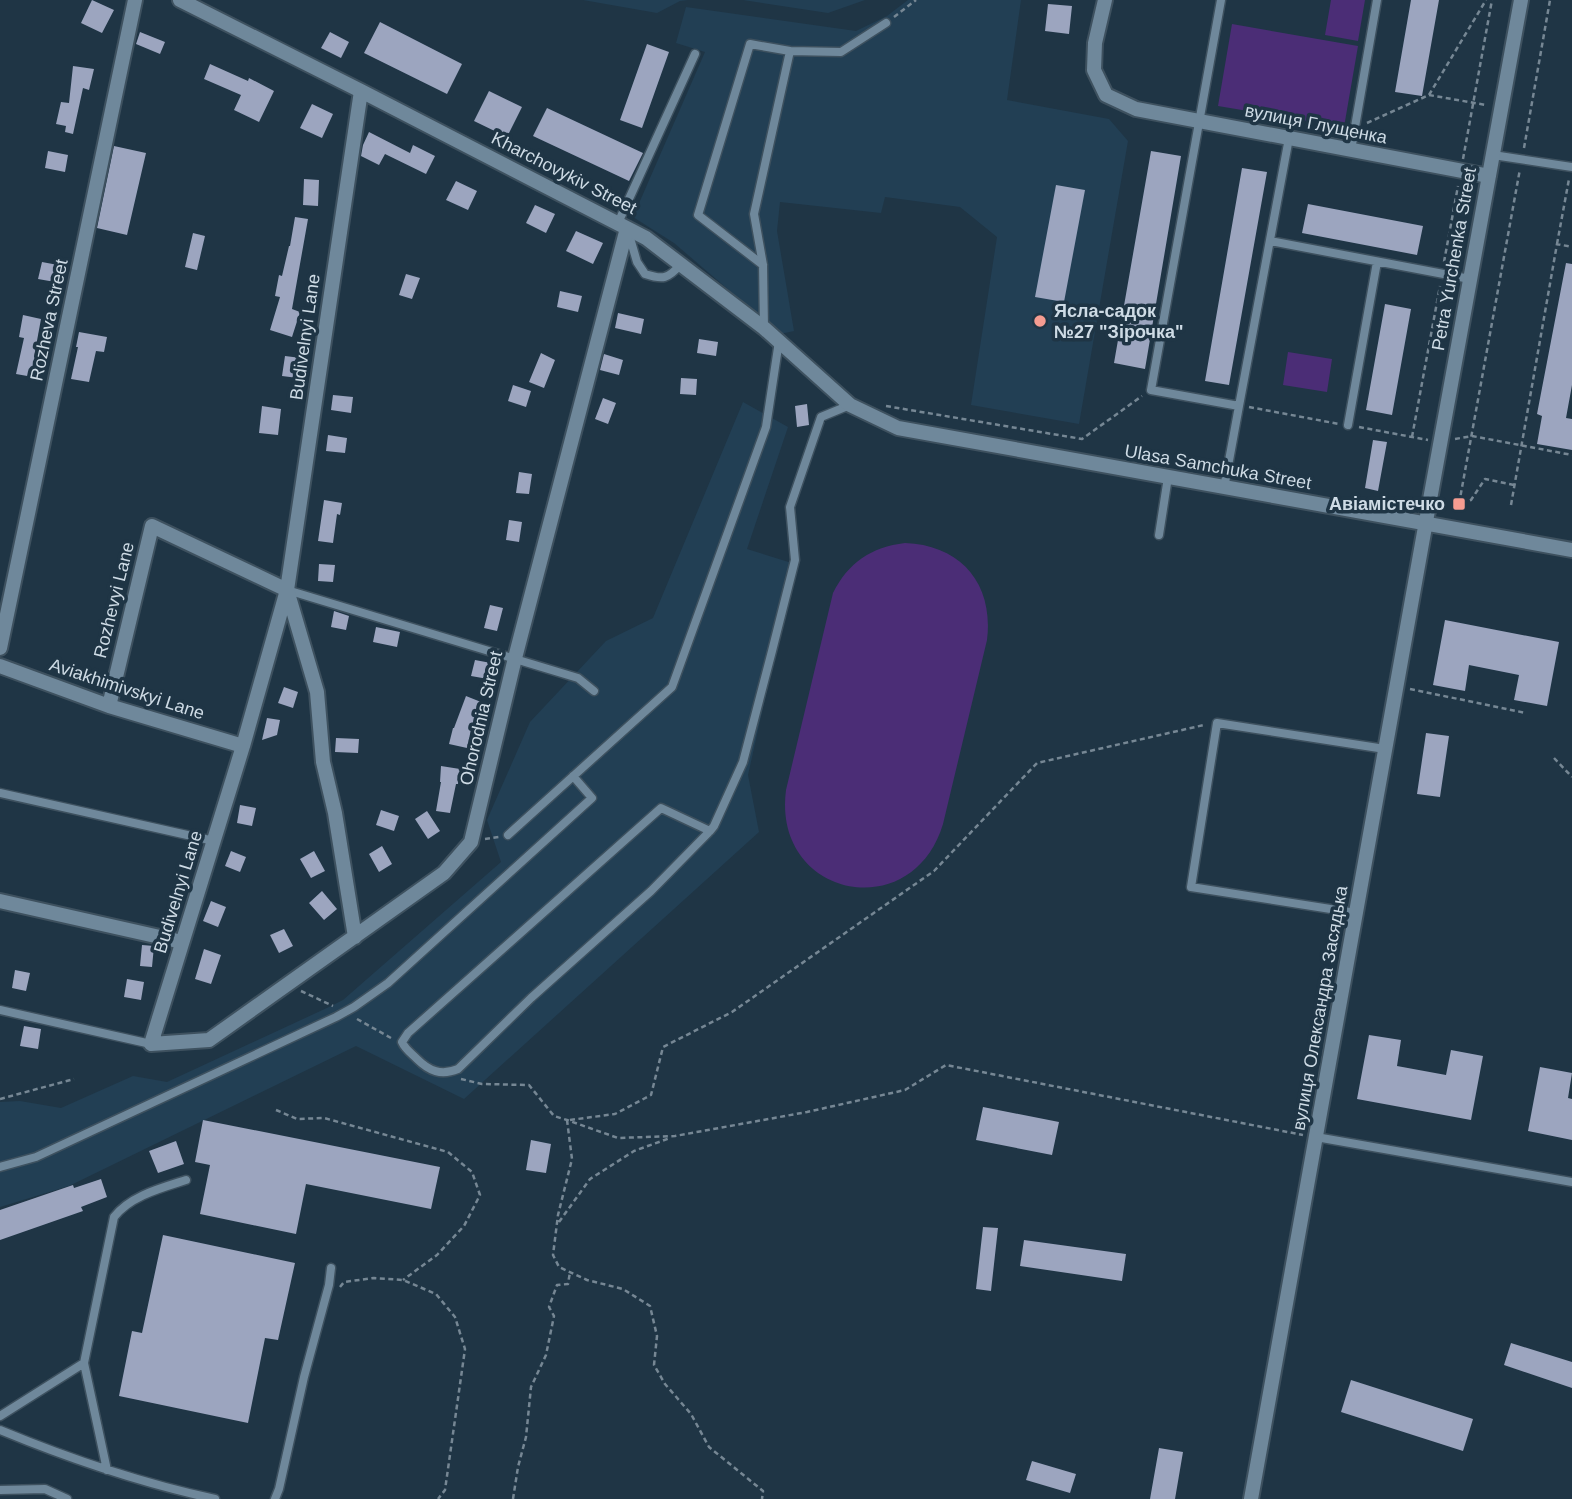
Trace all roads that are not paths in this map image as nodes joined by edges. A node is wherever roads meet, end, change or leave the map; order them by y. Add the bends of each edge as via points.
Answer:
1 (135, 0) edge
2 (180, 0) edge
3 (1105, 0) edge
4 (1221, 0) edge
5 (1377, 0) edge
6 (1521, 0) edge
7 (886, 23) road end
8 (790, 51) junction
9 (695, 54) dead end
10 (361, 91) junction
11 (1198, 120) junction
12 (1289, 138) junction
13 (1351, 150) junction
14 (1493, 155) junction
15 (1572, 167) edge
16 (1489, 176) junction
17 (623, 225) junction
18 (1270, 241) junction
19 (1377, 262) junction
20 (681, 264) junction
21 (763, 265) junction
22 (1470, 279) junction
23 (764, 328) junction
24 (779, 341) junction
25 (850, 405) junction
26 (1238, 406) junction
27 (1348, 425) dead end
28 (898, 428) joint
29 (1168, 477) junction
30 (1224, 488) junction
31 (1426, 524) junction
32 (1159, 535) dead end
33 (1572, 550) edge
34 (288, 590) junction
35 (0, 648) edge
36 (515, 658) junction
37 (0, 666) edge
38 (594, 691) dead end
39 (108, 706) junction
40 (243, 746) junction
41 (1385, 749) junction
42 (573, 776) junction
43 (0, 793) edge
44 (710, 831) junction
45 (508, 835) road end
46 (214, 841) junction
47 (0, 901) edge
48 (1356, 913) junction
49 (355, 937) junction
50 (183, 942) junction
51 (0, 1010) edge
52 (151, 1044) junction
53 (1316, 1137) junction
54 (0, 1167) edge
55 (186, 1180) dead end
56 (1572, 1182) edge
57 (331, 1268) dead end
58 (84, 1363) junction
59 (0, 1416) edge
60 (0, 1430) edge
61 (107, 1470) junction
62 (0, 1490) edge
63 (67, 1499) edge
64 (215, 1499) edge
65 (275, 1499) edge
66 (1251, 1499) edge

1 - 35 street, Rozheva Street
2 - 10 street, Kharchovykiv Street
3 - 11 street, вулиця Глущенка via 1094,70 1106,94 1136,109
4 - 11 lane
5 - 13 lane
6 - 14 street, Petra Yurchenka Street
7 - 8 lane via 841,52
8 - 21 lane via 754,214
8 - 21 lane via 750,44 698,215
9 - 17 lane
10 - 17 street, Kharchovykiv Street
10 - 34 street, Budivelnyi Lane
11 - 12 street, вулиця Глущенка
11 - 26 lane via 1151,390
12 - 13 street, вулиця Глущенка
12 - 18 lane
13 - 16 street, вулиця Глущенка
14 - 15 lane
14 - 16 street, Petra Yurchenka Street
16 - 22 street, Petra Yurchenka Street
17 - 20 street, Kharchovykiv Street
17 - 20 lane via 645,274 671,276
17 - 36 street, Ohorodnia Street
18 - 19 lane
18 - 26 lane
19 - 22 lane
19 - 27 lane
20 - 23 street, Kharchovykiv Street
21 - 23 lane
22 - 31 street, Petra Yurchenka Street
23 - 24 street, Kharchovykiv Street
24 - 25 street, Kharchovykiv Street
24 - 42 lane via 766,427 673,687
25 - 28 street, Kharchovykiv Street
25 - 44 lane via 821,417 810,446 790,508 795,560 772,651 743,762
26 - 30 lane
28 - 29 street, Ulasa Samchuka Street
29 - 30 street, Ulasa Samchuka Street
29 - 32 lane
30 - 31 street, Ulasa Samchuka Street
31 - 33 street, Ulasa Samchuka Street
31 - 41 street, вулиця Олександра Засядька
34 - 36 lane
34 - 39 street, Rozhevyi Lane via 152,526
34 - 40 street, Budivelnyi Lane
34 - 49 street, Budivelnyi Lane via 317,692 323,762
36 - 38 lane via 578,678
36 - 49 street, Ohorodnia Street via 471,842 444,873
37 - 39 street, Aviakhimivskyi Lane
39 - 40 street, Aviakhimivskyi Lane
40 - 46 street, Budivelnyi Lane
41 - 48 street, вулиця Олександра Засядька
41 - 48 lane via 1217,723 1191,887
42 - 45 lane
42 - 54 lane via 592,798 388,983 354,1007 36,1157
43 - 46 lane
44 - 44 lane via 661,808 408,1033 402,1042 405,1048 433,1071 458,1069
46 - 50 street, Budivelnyi Lane
47 - 50 street
48 - 53 street, вулиця Олександра Засядька
49 - 52 street, Ohorodnia Street via 209,1040
50 - 52 street, Budivelnyi Lane
51 - 52 lane
53 - 56 lane
53 - 66 street, вулиця Олександра Засядька
55 - 58 lane via 122,1206 114,1217
57 - 65 lane
58 - 59 lane
58 - 61 lane
60 - 61 lane
61 - 64 lane
62 - 63 lane via 45,1489

